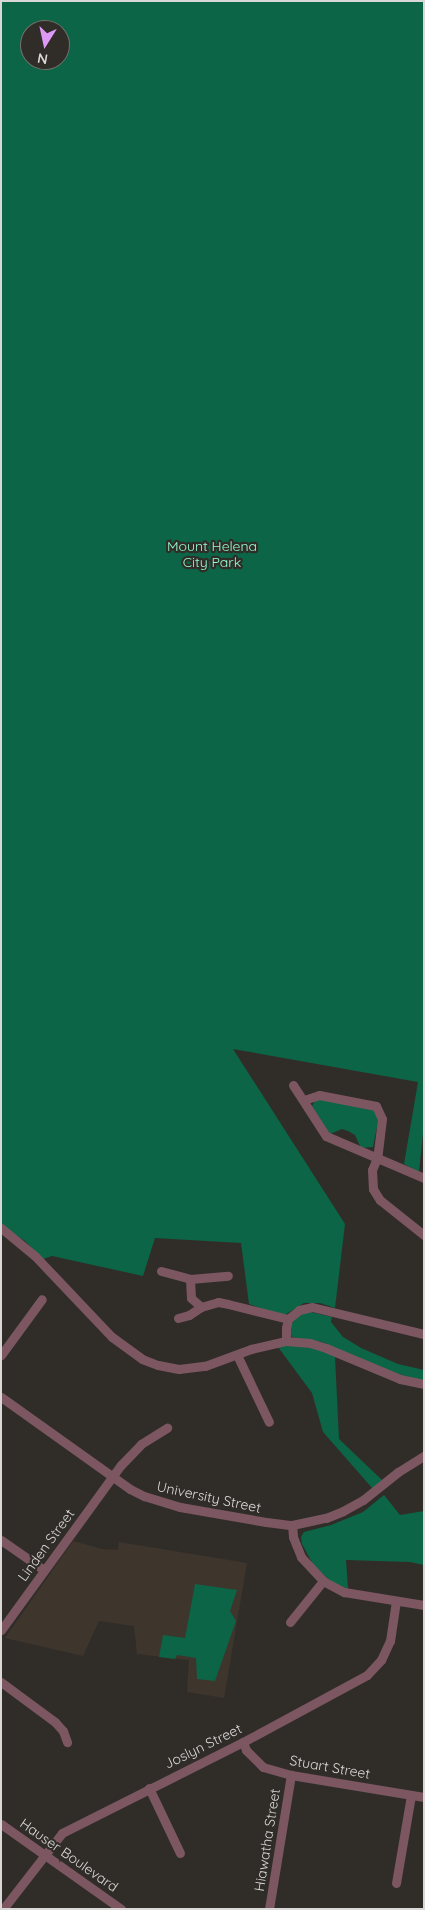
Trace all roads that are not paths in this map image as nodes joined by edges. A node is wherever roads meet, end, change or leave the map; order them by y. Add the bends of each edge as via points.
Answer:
1 (293, 1085) dead end
2 (304, 1100) junction
3 (377, 1158) junction
4 (424, 1178) edge
5 (1, 1228) edge
6 (424, 1235) edge
7 (161, 1271) dead end
8 (228, 1276) dead end
9 (190, 1278) junction
10 (42, 1299) dead end
11 (201, 1307) junction
12 (178, 1318) dead end
13 (288, 1319) junction
14 (424, 1334) edge
15 (286, 1341) junction
16 (237, 1354) junction
17 (1, 1355) edge
18 (424, 1384) edge
19 (1, 1397) edge
20 (269, 1422) dead end
21 (167, 1428) dead end
22 (424, 1456) edge
23 (113, 1476) junction
24 (292, 1525) junction
25 (1, 1540) edge
26 (44, 1570) junction
27 (323, 1581) junction
28 (396, 1601) junction
29 (424, 1605) edge
30 (290, 1622) dead end
31 (1, 1630) edge
32 (1, 1682) edge
33 (67, 1742) dead end
34 (243, 1742) junction
35 (291, 1775) junction
36 (149, 1788) junction
37 (411, 1795) junction
38 (424, 1797) edge
39 (1, 1824) edge
40 (180, 1853) dead end
41 (45, 1855) junction
42 (396, 1883) dead end
43 (3, 1909) edge
44 (121, 1909) edge
45 (269, 1909) edge

1 - 2 street
2 - 3 street via 326,1136
2 - 3 street via 319,1095 376,1106 382,1119
3 - 4 street
3 - 6 street via 372,1180 380,1200
5 - 16 street via 33,1254 112,1337 142,1359 170,1368 192,1368
7 - 9 street
8 - 9 street
9 - 11 street via 191,1298
10 - 17 street
11 - 12 street
11 - 13 street via 218,1302
13 - 14 street via 299,1310 312,1306
13 - 15 street
15 - 16 street
15 - 18 street via 310,1343 400,1379
16 - 20 street
19 - 23 street, University Street
21 - 23 street, Linden Street via 141,1444
22 - 24 street, University Street via 343,1511
23 - 24 street, University Street via 130,1489 162,1503
23 - 26 street, Linden Street
24 - 27 street via 301,1557
25 - 26 street
26 - 31 street, Linden Street
27 - 28 street via 344,1592
27 - 30 street
28 - 29 street
28 - 34 street, Joslyn Street via 390,1641 382,1660 367,1675
32 - 33 street via 55,1722
34 - 35 street, Stuart Street via 246,1750 264,1767
34 - 36 street, Joslyn Street
35 - 37 street, Stuart Street
35 - 45 street, Hiawatha Street
36 - 40 street
36 - 41 street, Joslyn Street via 62,1833
37 - 38 street, Stuart Street
37 - 42 street
39 - 41 street, Hauser Boulevard
41 - 43 street, Joslyn Street
41 - 44 street, Hauser Boulevard

